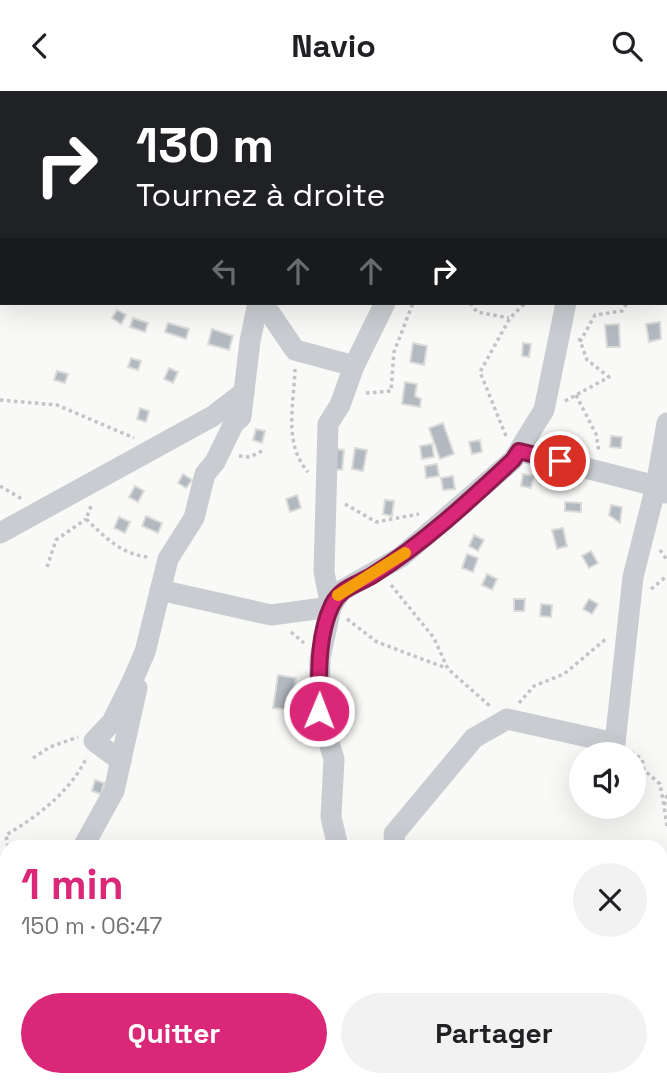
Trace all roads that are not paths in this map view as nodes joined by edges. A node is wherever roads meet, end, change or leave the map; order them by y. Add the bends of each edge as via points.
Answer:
1 (260, 305) edge
2 (261, 305) edge
3 (384, 305) edge
4 (566, 305) edge
5 (354, 366) junction
6 (244, 392) junction
7 (667, 423) edge
8 (516, 456) junction
9 (661, 490) edge
10 (0, 533) edge
11 (160, 590) junction
12 (331, 607) junction
13 (145, 652) junction
14 (121, 761) junction
15 (87, 840) edge
16 (336, 840) edge
17 (394, 840) edge

1 - 6 street
2 - 5 street via 295,350
3 - 5 street
4 - 8 street via 544,410
5 - 12 street via 328,425 324,572
6 - 10 street via 212,416
6 - 11 street via 242,417 205,474 194,518 168,559
7 - 9 street
8 - 9 street via 601,471
8 - 12 street via 463,506 385,567 341,591
9 - 17 street via 633,577 615,743 507,719 474,738 394,834
11 - 12 street via 271,615
11 - 13 street
12 - 16 street via 320,658 319,711 334,759 331,817
13 - 14 street
13 - 14 street via 111,722 94,741
14 - 15 street via 114,790

